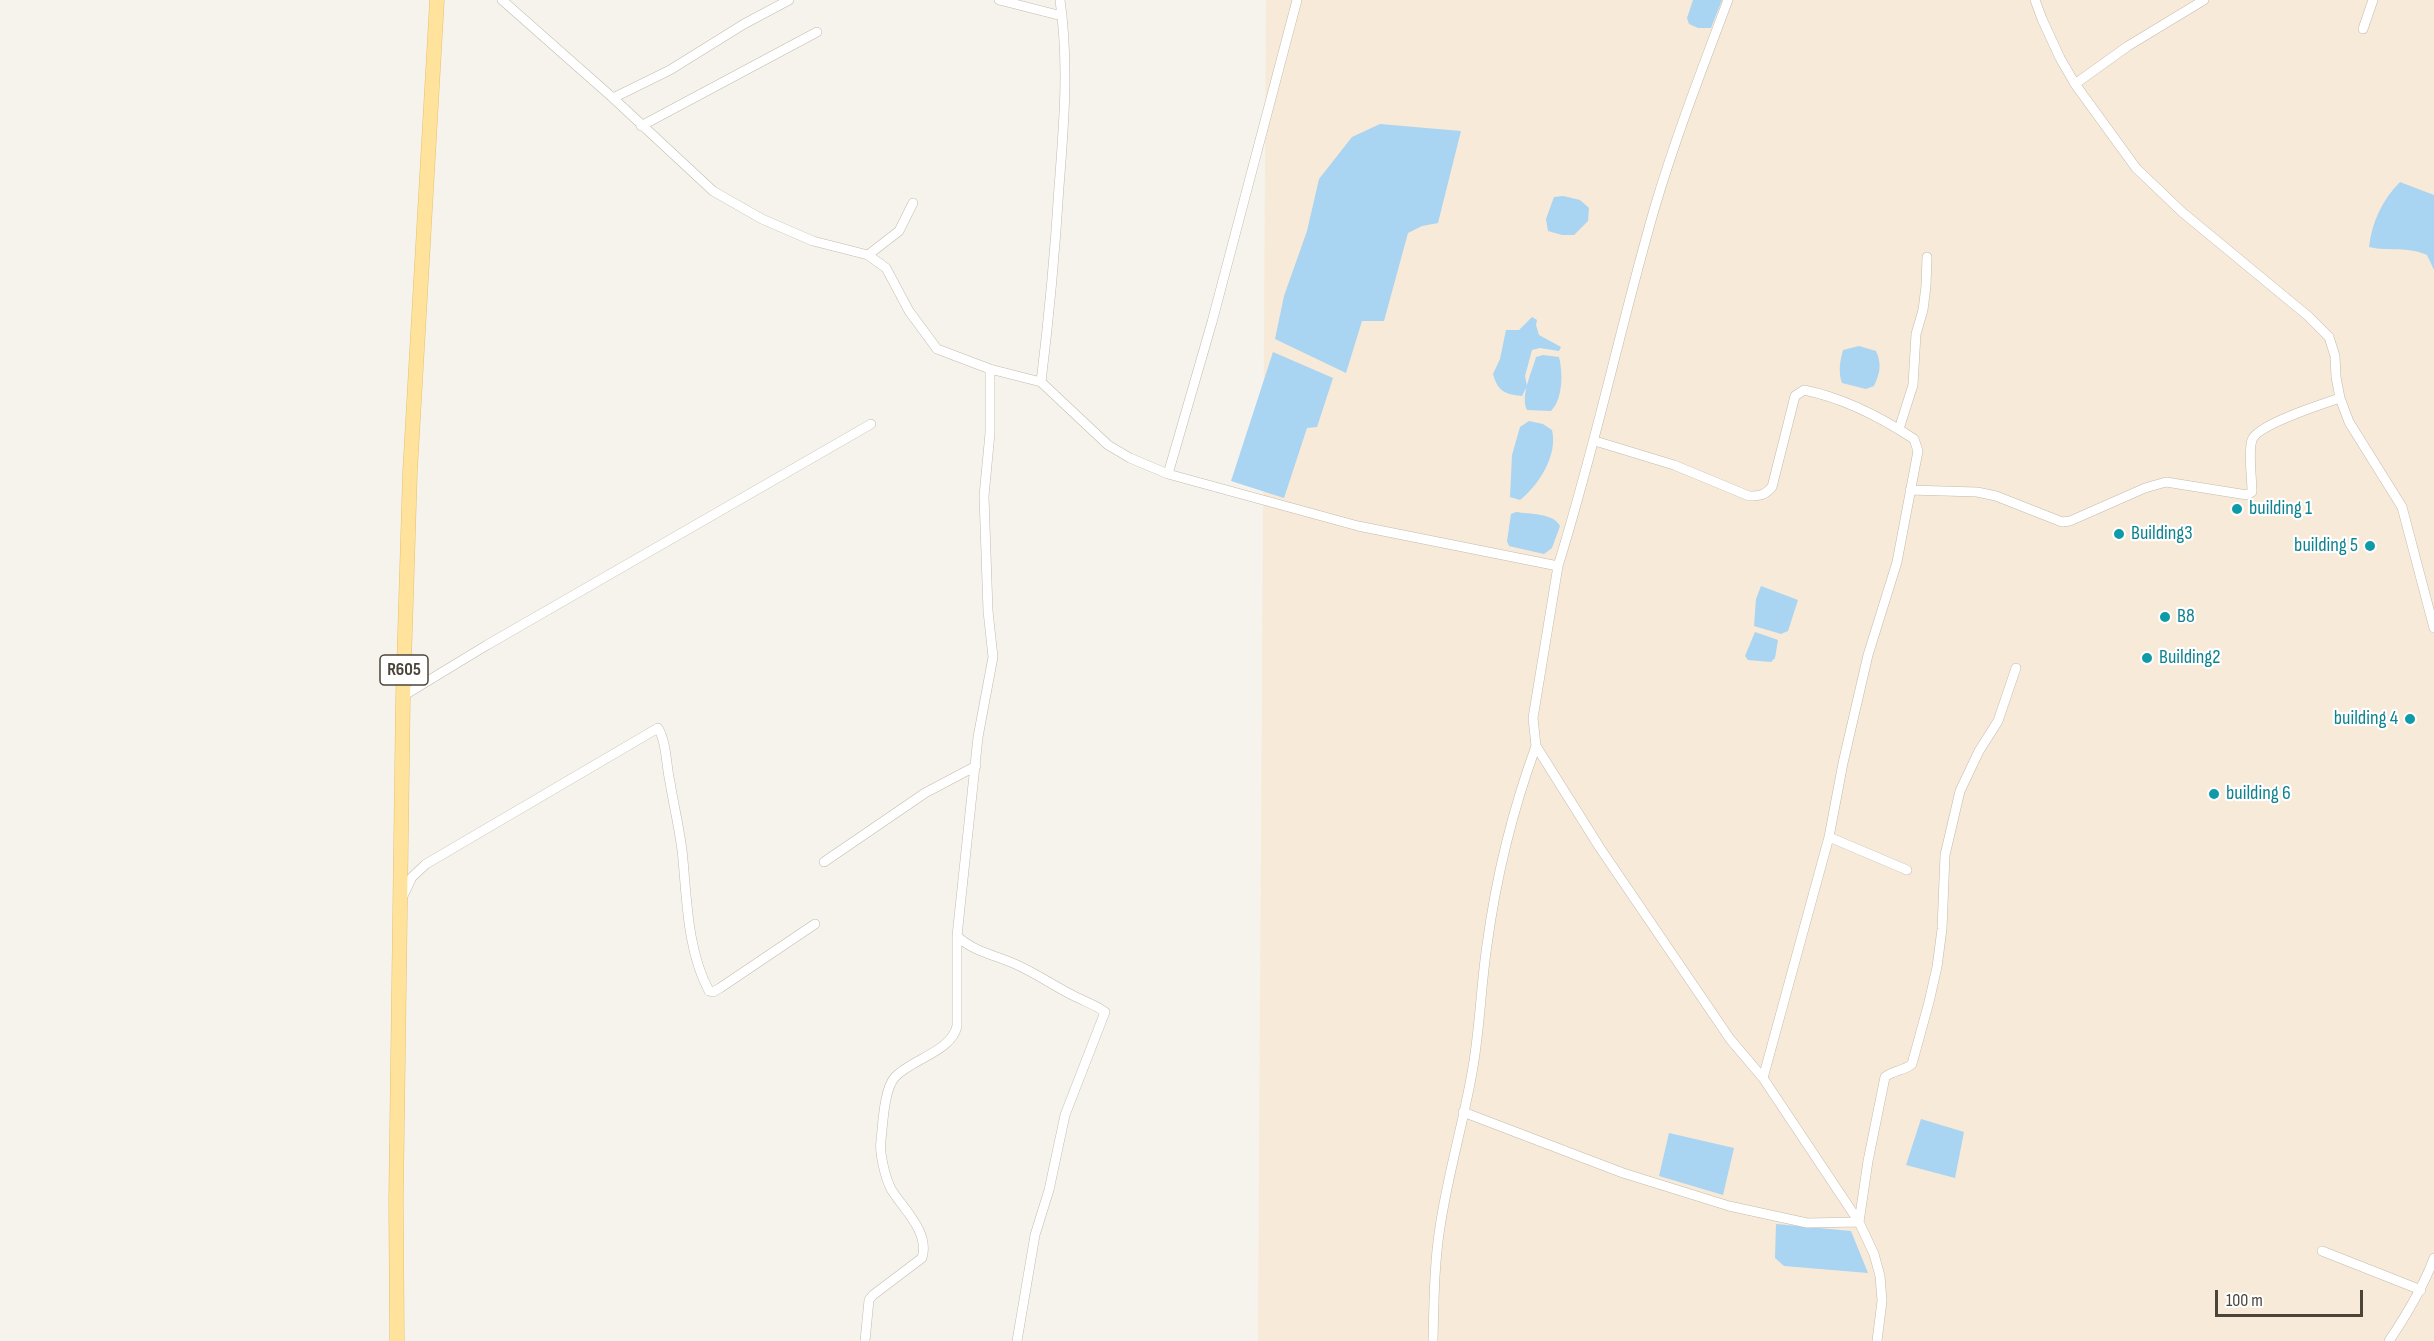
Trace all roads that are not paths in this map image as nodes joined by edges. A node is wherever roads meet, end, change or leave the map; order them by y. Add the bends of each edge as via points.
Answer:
1 (437, 0) edge
2 (502, 0) edge
3 (789, 0) edge
4 (999, 0) edge
5 (1060, 0) edge
6 (1297, 0) edge
7 (1728, 0) edge
8 (2036, 0) edge
9 (2204, 0) edge
10 (2373, 0) edge
11 (1062, 16) junction
12 (2363, 29) dead end
13 (817, 32) dead end
14 (2075, 84) junction
15 (613, 98) junction
16 (642, 126) junction
17 (913, 203) dead end
18 (868, 255) junction
19 (1927, 257) dead end
20 (990, 369) junction
21 (1041, 382) junction
22 (2340, 398) junction
23 (871, 424) dead end
24 (1899, 429) junction
25 (1595, 441) junction
26 (1168, 474) junction
27 (1910, 490) junction
28 (1558, 566) junction
29 (2434, 628) edge
30 (2016, 668) dead end
31 (403, 696) junction
32 (1536, 746) junction
33 (976, 766) junction
34 (1829, 837) junction
35 (824, 862) dead end
36 (1907, 870) dead end
37 (399, 903) junction
38 (814, 924) dead end
39 (957, 936) junction
40 (1763, 1078) junction
41 (1464, 1112) junction
42 (1859, 1222) junction
43 (2322, 1251) dead end
44 (2434, 1258) edge
45 (2421, 1290) junction
46 (397, 1341) edge
47 (865, 1341) edge
48 (1017, 1341) edge
49 (1432, 1341) edge
50 (1877, 1341) edge
51 (2389, 1341) edge

1 - 31 main road, R605 via 410,472
2 - 15 street
3 - 15 street via 670,70
4 - 11 street
5 - 11 street
6 - 26 street
7 - 25 street via 1655,207
8 - 14 street via 2055,49
9 - 14 street
10 - 12 street
11 - 21 street via 1065,97
13 - 16 street
14 - 22 street via 2136,168 2329,337
15 - 16 street
16 - 18 street via 722,197 813,241
17 - 18 street via 899,231
18 - 20 street via 886,268 909,311 937,349
19 - 24 street via 1912,385
20 - 21 street
20 - 33 street via 990,433 984,496 993,657
21 - 26 street via 1108,445
22 - 27 street via 2257,432 2251,446 2252,492 2247,495 2166,482 2062,522 1996,496
22 - 29 street via 2349,422 2402,507
23 - 31 street
24 - 25 street via 1870,412 1804,390 1795,396 1772,487 1758,496
24 - 27 street via 1914,439 1918,451
25 - 28 street
26 - 28 street via 1358,526
27 - 34 street via 1897,562 1868,655
28 - 32 street via 1533,718
30 - 42 street via 1998,721 1960,791 1945,855 1942,929 1929,1002 1912,1064 1886,1077
31 - 37 main road, R605
32 - 40 street via 1730,1040
32 - 41 street via 1497,888 1482,1011
33 - 35 street via 925,793
33 - 39 street
34 - 36 street
34 - 40 street
37 - 38 street via 412,877 426,864 658,728 683,858 691,933 709,991 720,988
37 - 46 main road, R605
39 - 47 street via 955,1036 894,1078 880,1144 890,1187 915,1223 924,1250 922,1258 869,1300
39 - 48 street via 964,943 1015,964 1105,1012 1065,1115 1048,1196 1035,1235
40 - 42 street
41 - 42 street via 1623,1173 1729,1206 1807,1223
41 - 49 street via 1440,1228
42 - 50 street via 1880,1276
43 - 45 street
44 - 45 street
45 - 51 street

